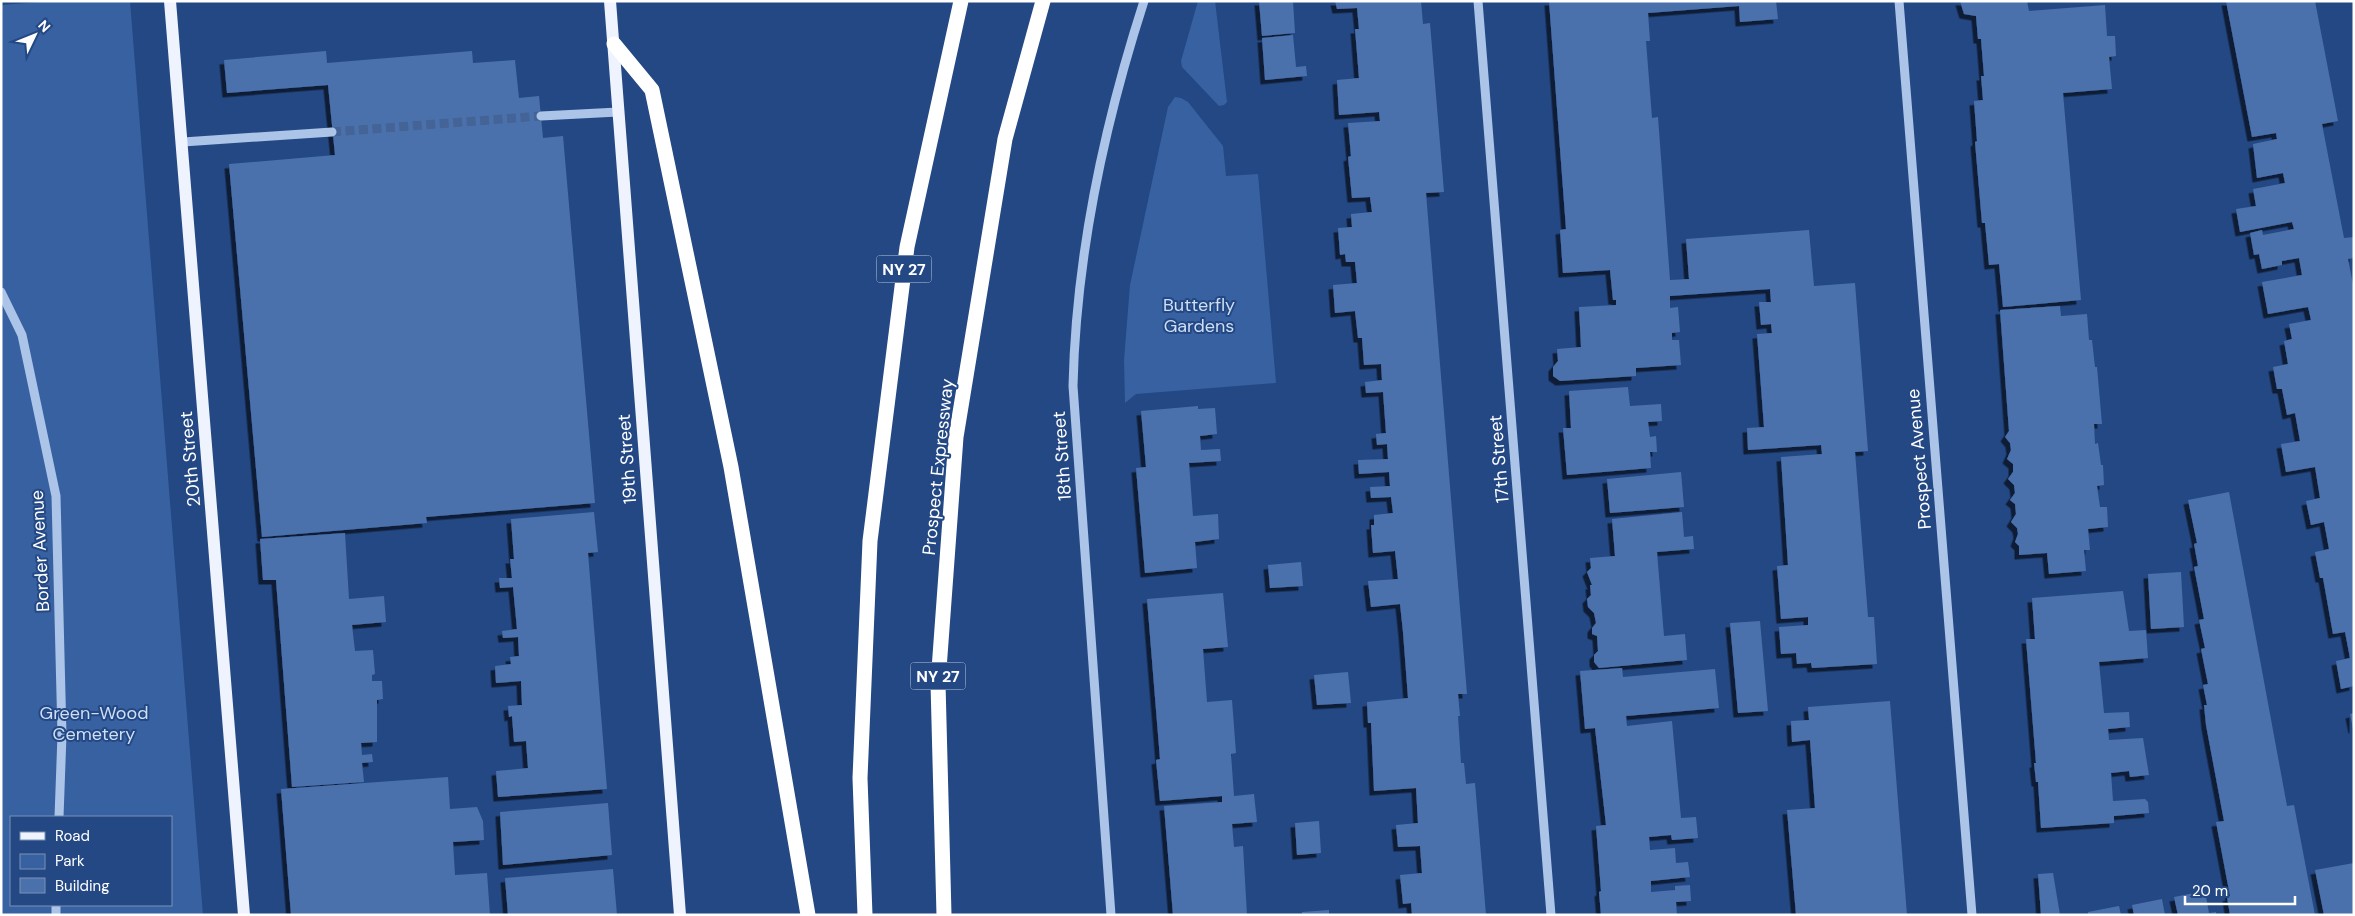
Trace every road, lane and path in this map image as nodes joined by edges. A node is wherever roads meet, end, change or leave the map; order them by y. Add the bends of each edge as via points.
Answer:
1 (170, 1) edge
2 (610, 1) edge
3 (961, 1) edge
4 (1043, 1) edge
5 (1144, 1) edge
6 (1478, 1) edge
7 (1899, 1) edge
8 (614, 44) junction
9 (618, 112) junction
10 (541, 116) tunnel mouth
11 (332, 132) tunnel mouth
12 (182, 142) junction
13 (1, 292) edge
14 (59, 816) edge
15 (244, 915) edge
16 (680, 915) edge
17 (808, 915) edge
18 (865, 915) edge
19 (944, 915) edge
20 (1111, 915) edge
21 (1551, 915) edge
22 (1972, 915) edge

1 - 12 main road, 20th Street
2 - 8 main road, 19th Street
3 - 18 highway, NY 27 via 907,247 870,541 860,778
4 - 19 highway, Prospect Expressway / NY 27 via 1005,139 956,437 938,683
5 - 20 street, 18th Street via 1100,168 1080,278 1075,330 1074,386
6 - 21 street, 17th Street
7 - 22 street, Prospect Avenue
8 - 9 main road, 19th Street
8 - 17 highway via 652,90 730,467
9 - 10 street
9 - 16 main road, 19th Street
11 - 12 street
12 - 15 main road, 20th Street
13 - 14 street, Border Avenue via 22,335 56,496 62,735

